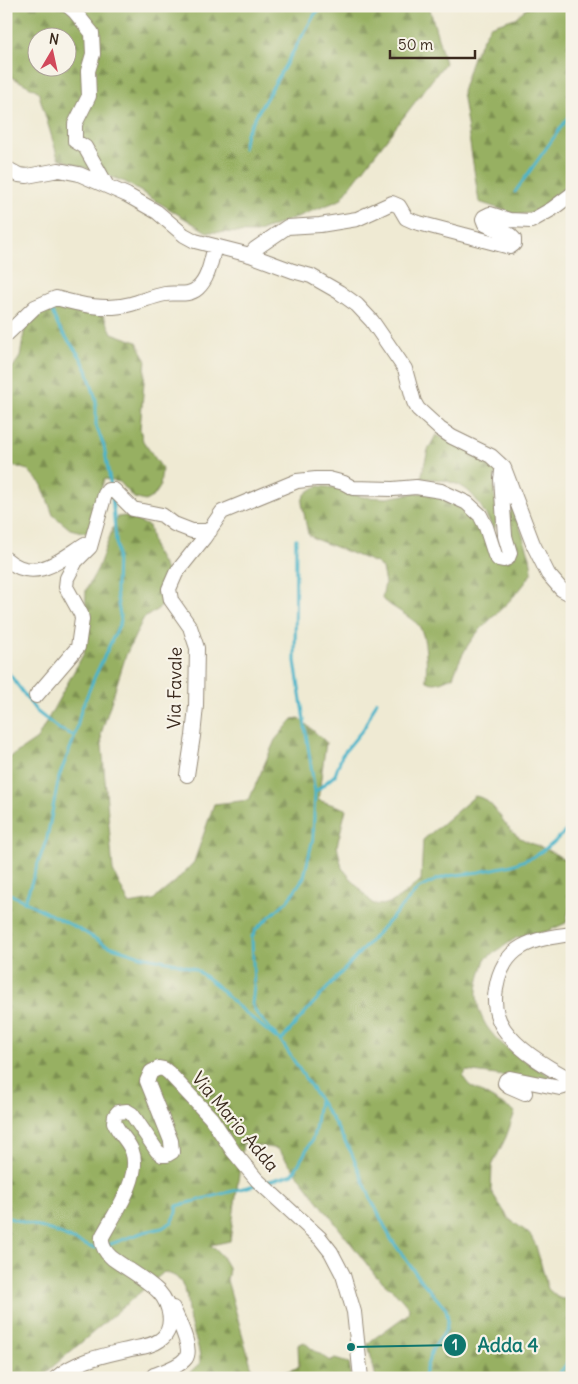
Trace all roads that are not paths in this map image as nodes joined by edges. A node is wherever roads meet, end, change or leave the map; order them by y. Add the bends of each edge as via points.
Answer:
1 (68, 6) edge
2 (6, 168) edge
3 (107, 186) junction
4 (572, 194) edge
5 (216, 246) junction
6 (250, 255) junction
7 (6, 335) edge
8 (504, 468) junction
9 (210, 531) junction
10 (93, 538) junction
11 (6, 559) edge
12 (572, 594) edge
13 (36, 696) dead end
14 (187, 775) dead end
15 (572, 934) edge
16 (571, 1080) edge
17 (525, 1093) dead end
18 (164, 1299) junction
19 (154, 1376) dead end
20 (58, 1377) edge
21 (361, 1378) edge

1 - 3 street via 92,33 89,96 75,124 76,141 85,147
2 - 3 street via 27,176 69,171
3 - 5 street via 157,212 184,235
4 - 6 street via 531,221 509,220 490,214 484,217 485,224 514,239 510,247 415,222 406,218 392,203 357,219 287,227
5 - 6 street
5 - 7 street via 205,279 193,292 165,294 109,308 56,298 35,307
6 - 8 street via 311,276 357,305 405,369 418,409 440,429 491,456
8 - 9 street, Via Favale via 500,479 505,536 510,553 503,560 496,557 486,527 467,503 441,491 416,487 366,489 329,479 298,481 224,511
8 - 12 street via 548,574 562,589
9 - 10 street via 192,531 174,524 162,514 133,509 114,490 108,490 104,494
9 - 14 street, Via Favale via 176,573 169,589 170,600 190,628 197,648 193,736
10 - 11 street via 41,569 19,567
10 - 13 street via 67,578 66,586 81,614 78,647
15 - 16 street via 530,942 513,952 501,970 494,1004 500,1022 511,1038
16 - 17 street via 570,1085 560,1088 510,1078 506,1080 508,1086
18 - 19 street via 170,1302 188,1350 186,1358
18 - 20 street via 170,1322 162,1340 149,1346 104,1355 74,1366
18 - 21 street, Via Mario Adda via 156,1289 106,1253 102,1242 134,1170 133,1154 114,1122 114,1116 127,1110 157,1151 162,1155 172,1152 171,1141 147,1081 150,1072 159,1068 169,1073 211,1118 257,1180 331,1252 343,1275 354,1312

